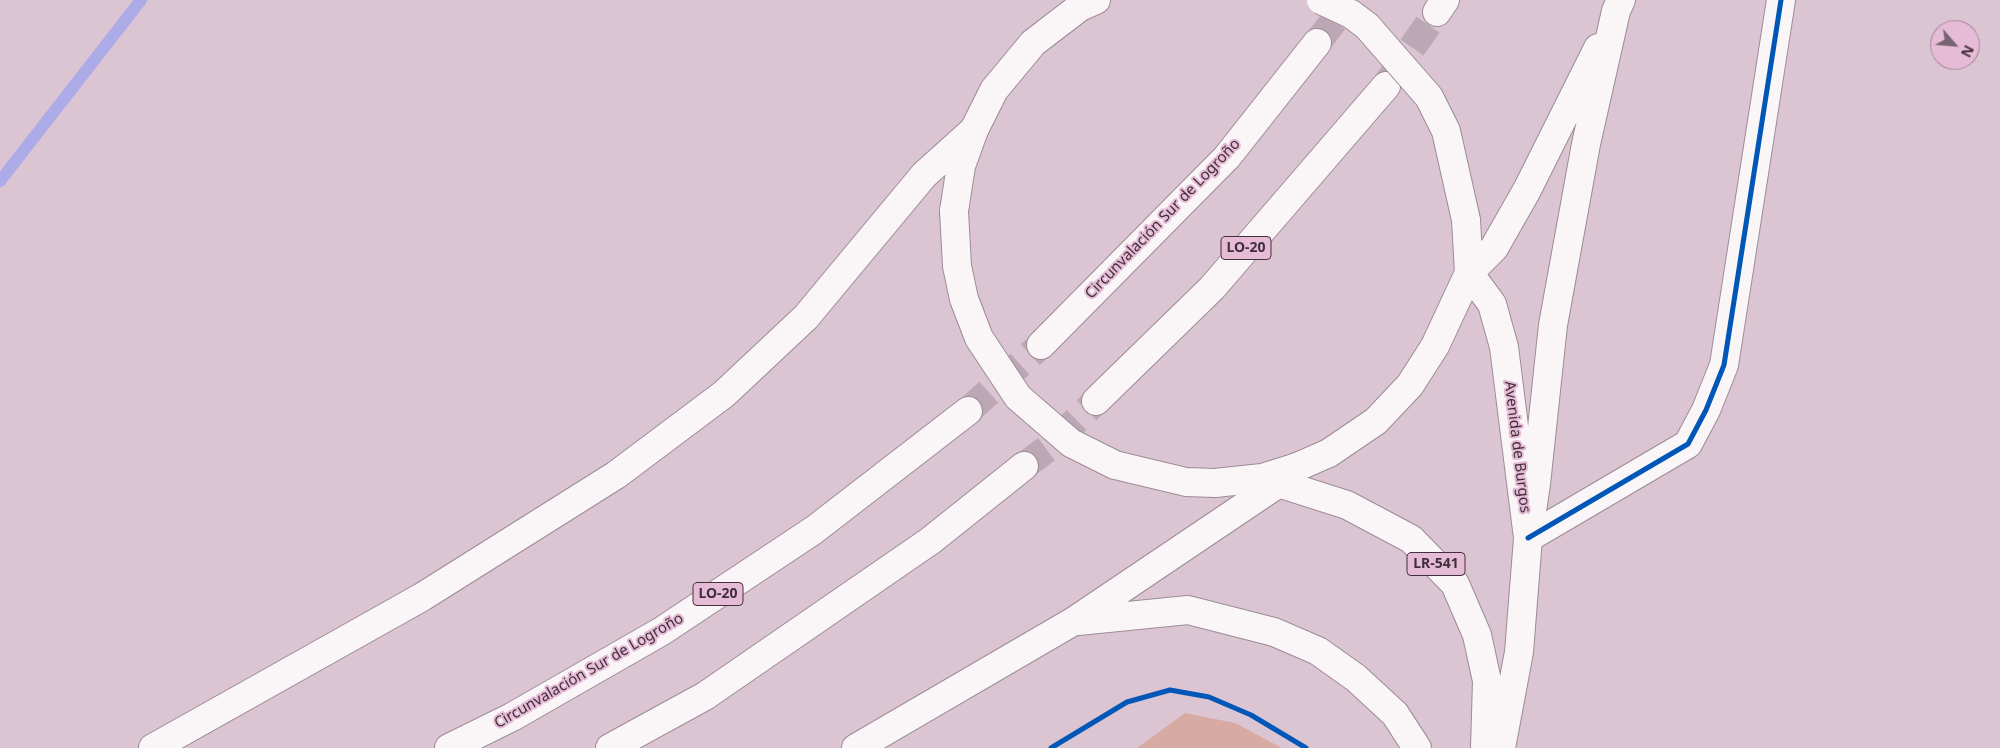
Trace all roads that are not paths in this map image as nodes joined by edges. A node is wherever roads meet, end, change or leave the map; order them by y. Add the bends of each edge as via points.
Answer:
1 (1096, 0) edge
2 (1321, 0) edge
3 (1781, 0) edge
4 (1619, 6) edge
5 (1317, 43) tunnel mouth
6 (1386, 86) tunnel mouth
7 (974, 130) junction
8 (1469, 273) junction
9 (1041, 345) tunnel mouth
10 (1096, 401) tunnel mouth
11 (968, 411) tunnel mouth
12 (1024, 466) tunnel mouth
13 (1279, 476) junction
14 (1528, 538) junction
15 (1074, 621) junction
16 (153, 748) edge
17 (449, 748) edge
18 (610, 748) edge
19 (856, 748) edge
20 (1417, 748) edge
21 (1484, 748) edge
22 (1501, 748) edge

1 - 7 main road via 1080,7 1033,43 994,90
2 - 8 main road, bridge via 1351,14 1367,26 1429,97 1446,131 1466,220
3 - 14 main road via 1724,365 1706,410 1688,444
4 - 8 main road via 1494,248
4 - 14 main road via 1586,144 1553,325
5 - 9 main road, Circunvalación Sur de Logroño via 1226,157
6 - 10 main road, LO-20 via 1212,288
7 - 13 main road, bridge via 961,166 954,211 957,266 964,299 979,338 1018,397 1071,443 1115,465 1186,482 1214,483
7 - 16 main road via 924,175 806,317 724,394 616,475 422,597
8 - 13 main road via 1435,346 1410,385 1376,421 1329,453
8 - 14 main road, Avenida de Burgos via 1492,304 1504,347
11 - 17 main road, Circunvalación Sur de Logroño / LO-20 via 814,530 662,631 512,717
12 - 18 main road via 930,541 705,696
13 - 15 main road
13 - 21 main road, LR-541 via 1347,505 1411,539 1455,584 1477,635 1487,681
14 - 22 main road, Avenida de Burgos via 1519,652
15 - 19 main road
15 - 20 main road via 1188,610 1274,632 1318,651 1356,678 1395,714

